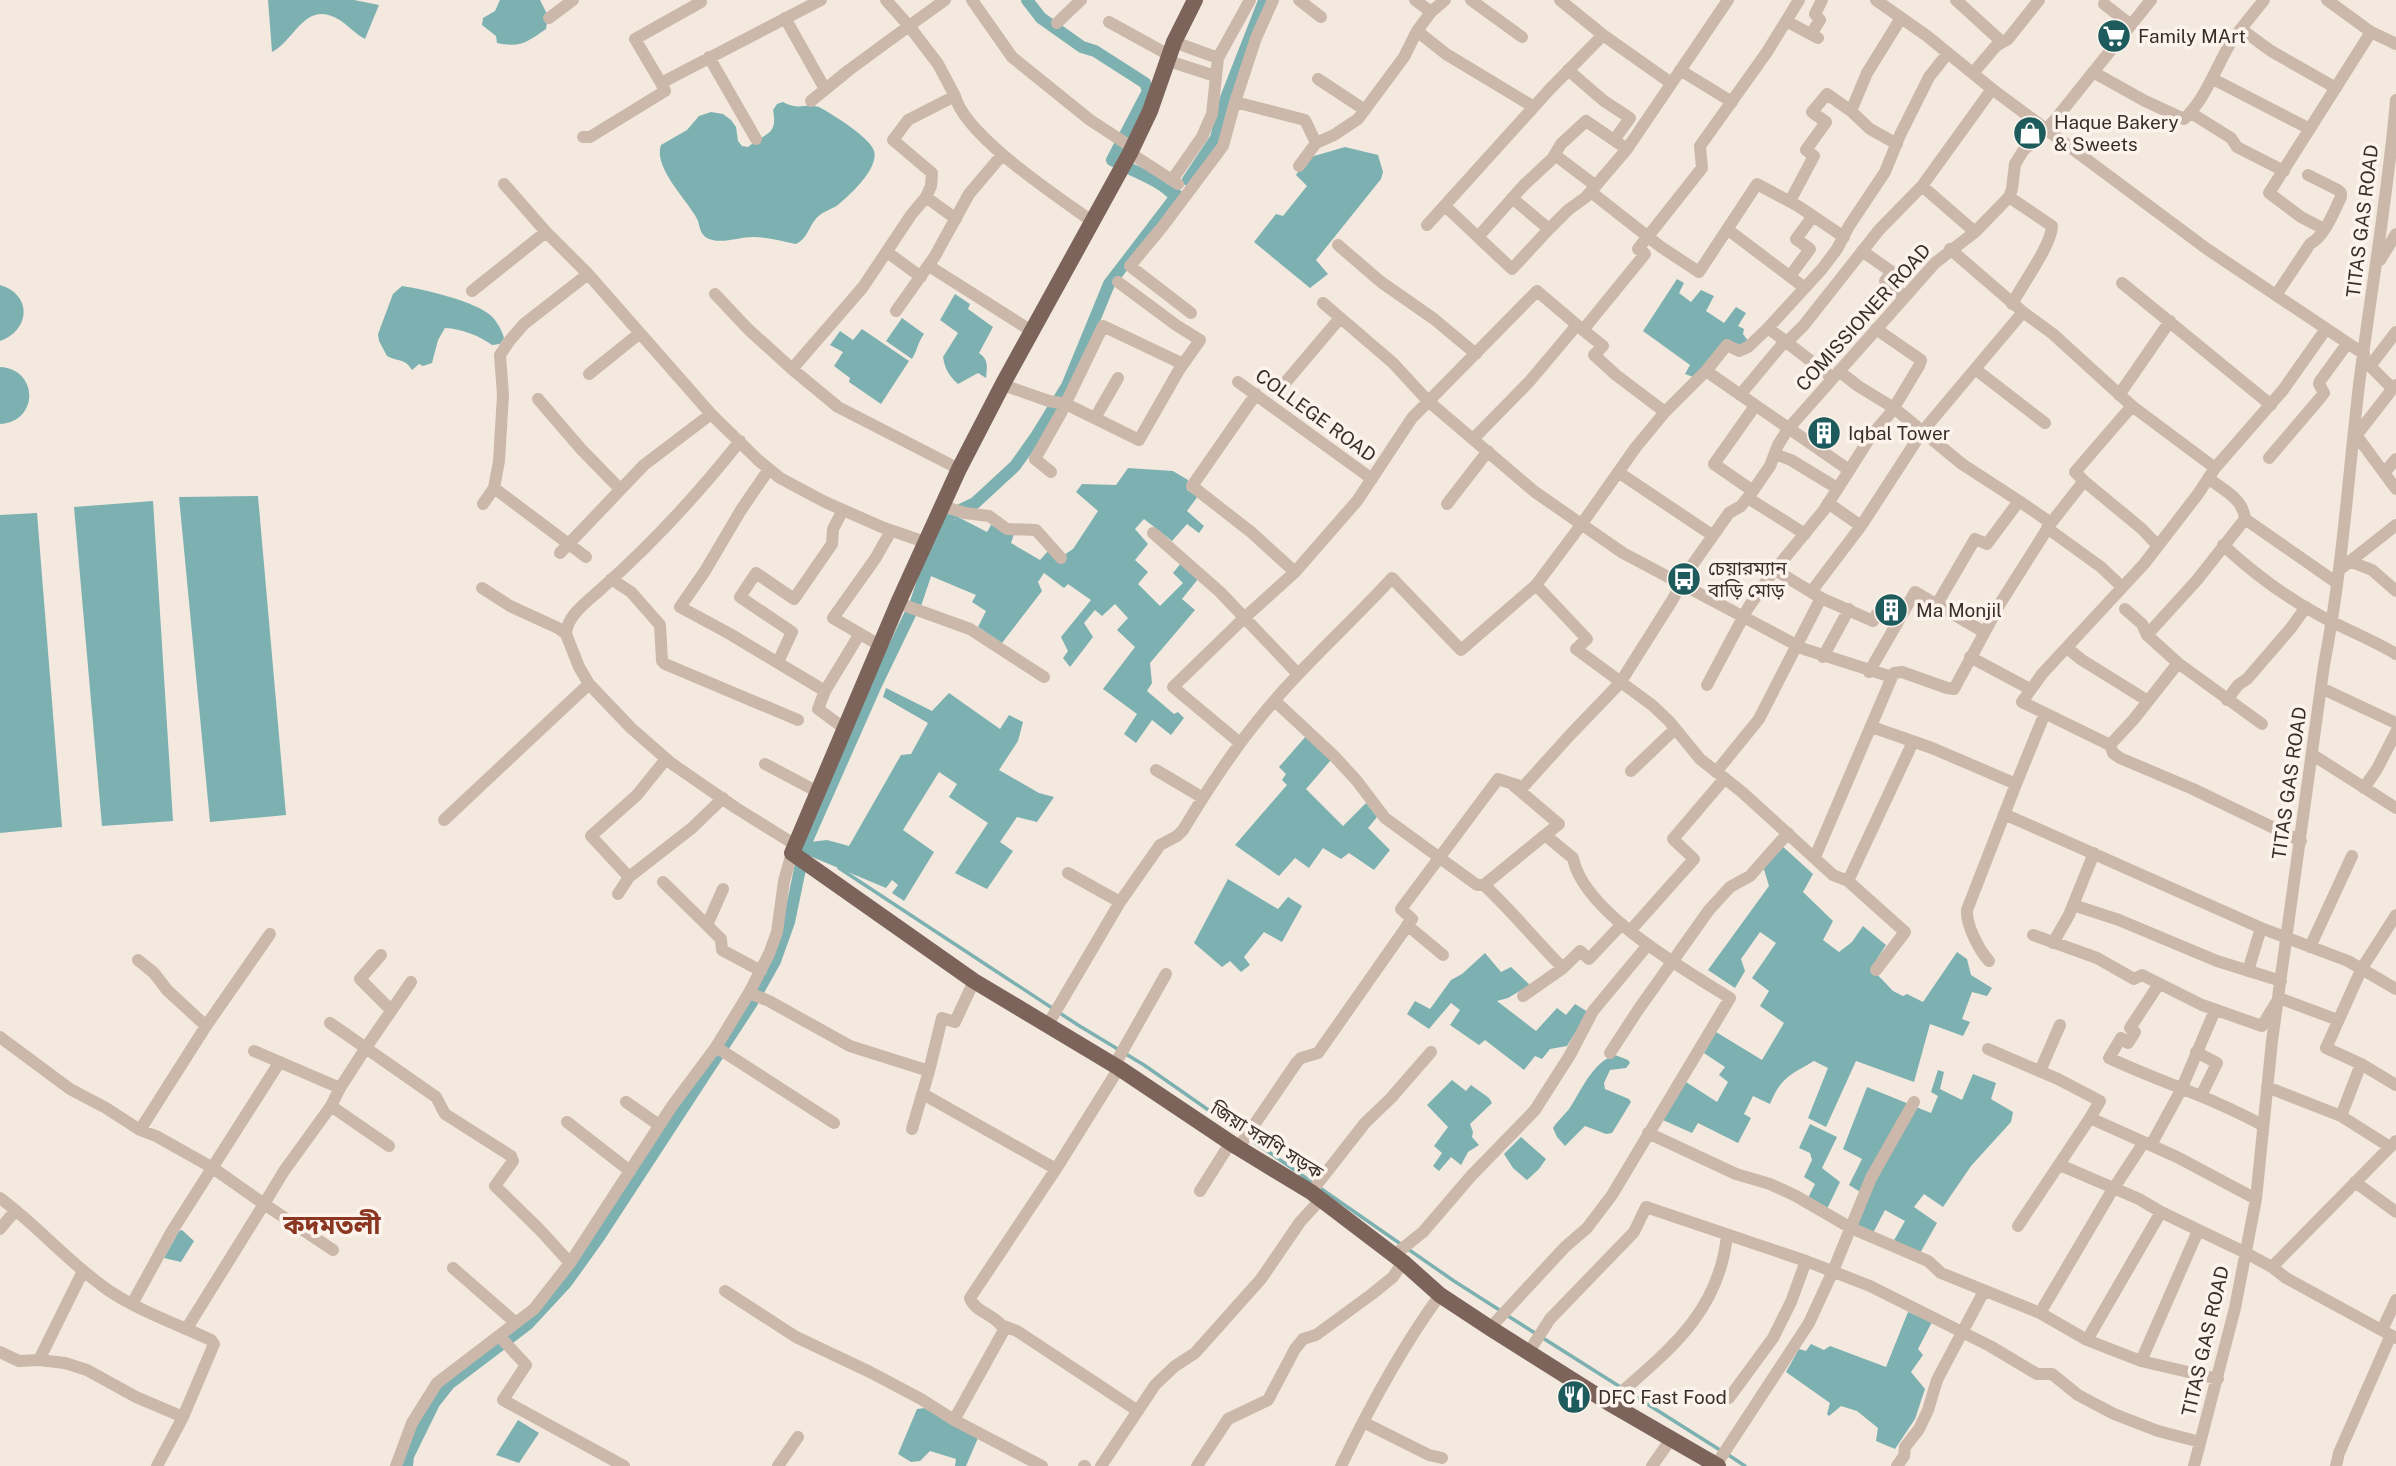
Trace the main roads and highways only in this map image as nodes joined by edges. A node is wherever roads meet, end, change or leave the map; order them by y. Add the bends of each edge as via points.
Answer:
1 (1195, 0) edge
2 (1717, 1466) edge

1 - 2 main road, জিয়া সরণি সড়ক via 1116,181 959,469 794,851 974,981 1316,1195 1440,1295

